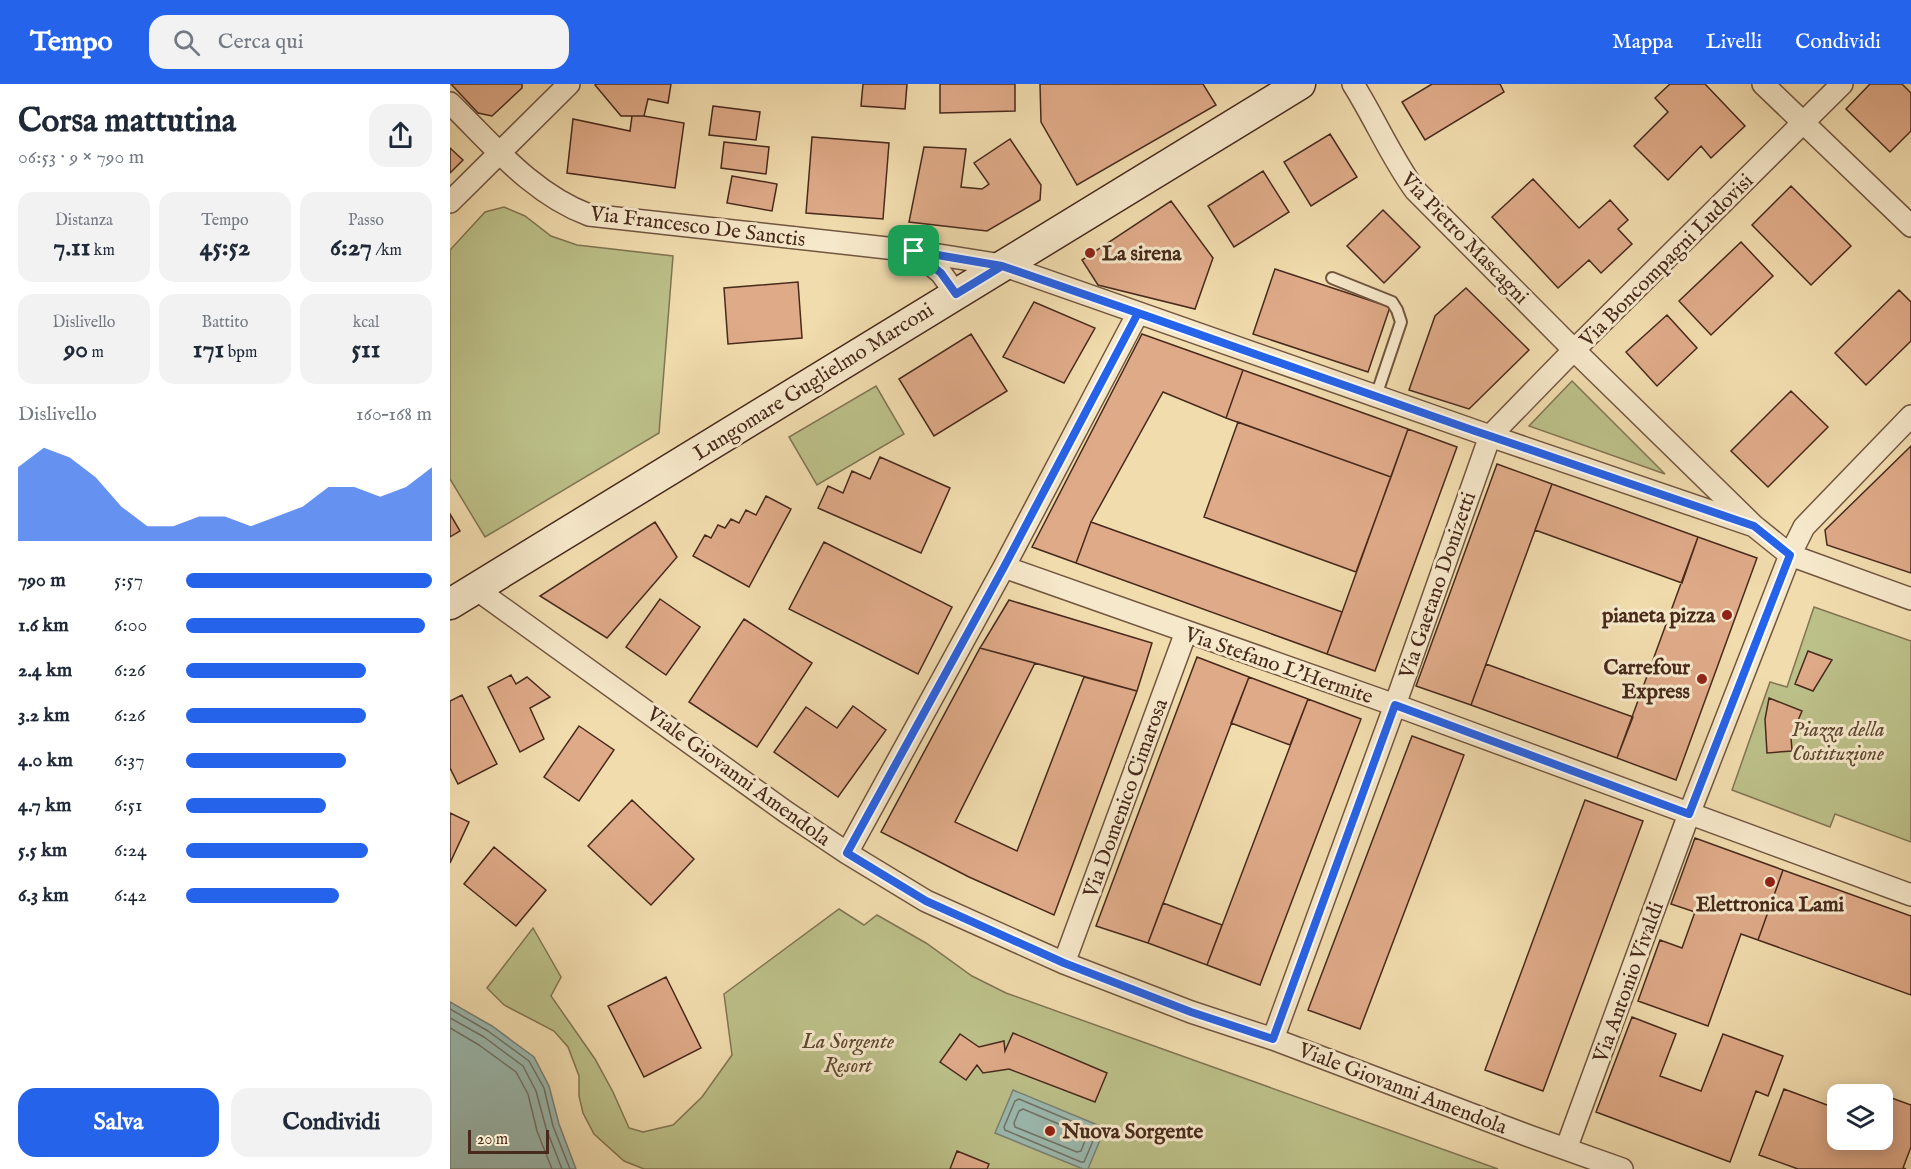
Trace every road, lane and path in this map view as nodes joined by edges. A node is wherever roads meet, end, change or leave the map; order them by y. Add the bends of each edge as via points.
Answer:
1 (569, 84) edge
2 (1300, 84) edge
3 (1353, 84) edge
4 (1763, 84) edge
5 (1842, 84) edge
6 (552, 92) edge
7 (450, 103) edge
8 (1804, 123) junction
9 (501, 153) junction
10 (450, 202) edge
11 (1911, 226) edge
12 (914, 251) junction
13 (1002, 266) junction
14 (1332, 278) dead end
15 (956, 294) junction
16 (1138, 313) junction
17 (1574, 350) junction
18 (1376, 396) junction
19 (1911, 416) edge
20 (1490, 436) junction
21 (1754, 526) junction
22 (1790, 555) junction
23 (1004, 567) junction
24 (476, 589) junction
25 (1911, 599) edge
26 (450, 604) edge
27 (1186, 632) junction
28 (1395, 705) junction
29 (1689, 814) junction
30 (847, 853) junction
31 (1911, 895) edge
32 (1064, 963) junction
33 (1273, 1039) junction
34 (1566, 1149) junction
35 (1622, 1169) edge

1 - 6 street
2 - 13 street, Lungomare Guglielmo Marconi
3 - 17 street, Via Pietro Mascagni via 1415,190
4 - 8 street
5 - 8 street, Via Boncompagni Ludovisi
6 - 9 street
7 - 9 street, Via Francesco De Sanctis
8 - 11 street
8 - 17 street, Via Boncompagni Ludovisi
9 - 10 street
9 - 12 street, Via Francesco De Sanctis via 554,198 589,215
12 - 13 street, Via Francesco De Sanctis
12 - 15 street via 941,273
13 - 15 street, Lungomare Guglielmo Marconi
13 - 16 street, Via Francesco De Sanctis
14 - 18 lane via 1392,302 1397,310 1401,322
15 - 24 street, Lungomare Guglielmo Marconi
16 - 18 street, Via Francesco De Sanctis
16 - 23 street
17 - 20 street, Via Boncompagni Ludovisi
17 - 21 street, Via Pietro Mascagni
18 - 20 street, Via Francesco De Sanctis
19 - 22 street via 1804,527
20 - 21 street, Via Francesco De Sanctis
20 - 28 street, Via Gaetano Donizetti
21 - 22 street
22 - 25 street
22 - 29 street
23 - 27 street, Via Stefano L'Hermite
23 - 30 street
24 - 26 street, Lungomare Guglielmo Marconi
24 - 30 street, Viale Giovanni Amendola
27 - 28 street, Via Stefano L'Hermite
27 - 32 street, Via Domenico Cimarosa
28 - 29 street, Via Stefano L'Hermite
28 - 33 street, Via Gaetano Donizetti
29 - 31 street
29 - 34 street, Via Antonio Vivaldi
30 - 32 street, Viale Giovanni Amendola via 926,901
32 - 33 street, Viale Giovanni Amendola
33 - 34 street, Viale Giovanni Amendola
34 - 35 street, Viale Giovanni Amendola

